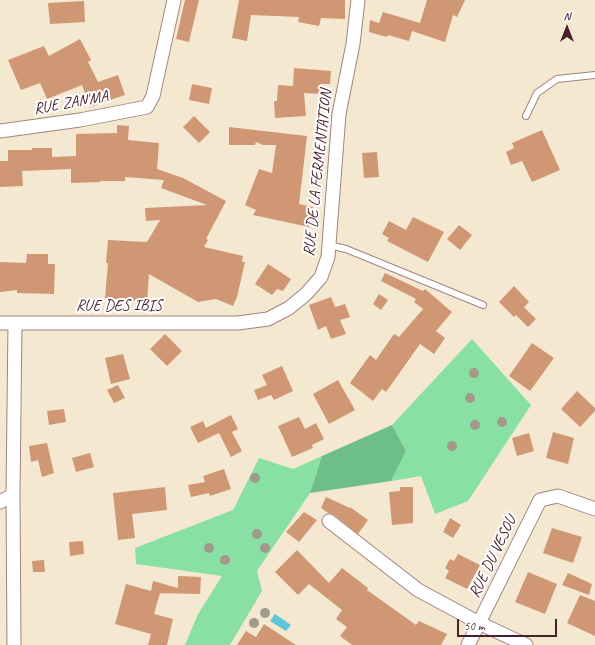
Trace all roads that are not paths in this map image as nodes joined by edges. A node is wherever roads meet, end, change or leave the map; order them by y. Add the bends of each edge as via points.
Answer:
1 (174, 0) edge
2 (358, 0) edge
3 (595, 75) edge
4 (526, 116) dead end
5 (0, 132) edge
6 (329, 245) junction
7 (483, 306) dead end
8 (0, 323) edge
9 (15, 323) junction
10 (238, 323) joint
11 (13, 495) junction
12 (0, 502) edge
13 (595, 508) edge
14 (329, 521) dead end
15 (479, 624) junction
16 (14, 645) edge
17 (468, 645) edge
18 (526, 645) edge

1 - 5 street, RUE ZAN'MA via 154,96 147,107
2 - 6 street, RUE DE LA FERMENTATION via 353,44 339,114
3 - 4 lane via 557,79 537,93
6 - 7 lane via 346,249
6 - 10 street, RUE DE LA FERMENTATION via 321,277 306,294 289,308 268,319
8 - 9 street, RUE DES IBIS
9 - 10 street, RUE DES IBIS
9 - 11 street
11 - 12 street
11 - 16 street
13 - 15 street, RUE DU VESOU via 558,496 540,500
14 - 15 street via 418,590
15 - 17 street, RUE DU VESOU
15 - 18 street

